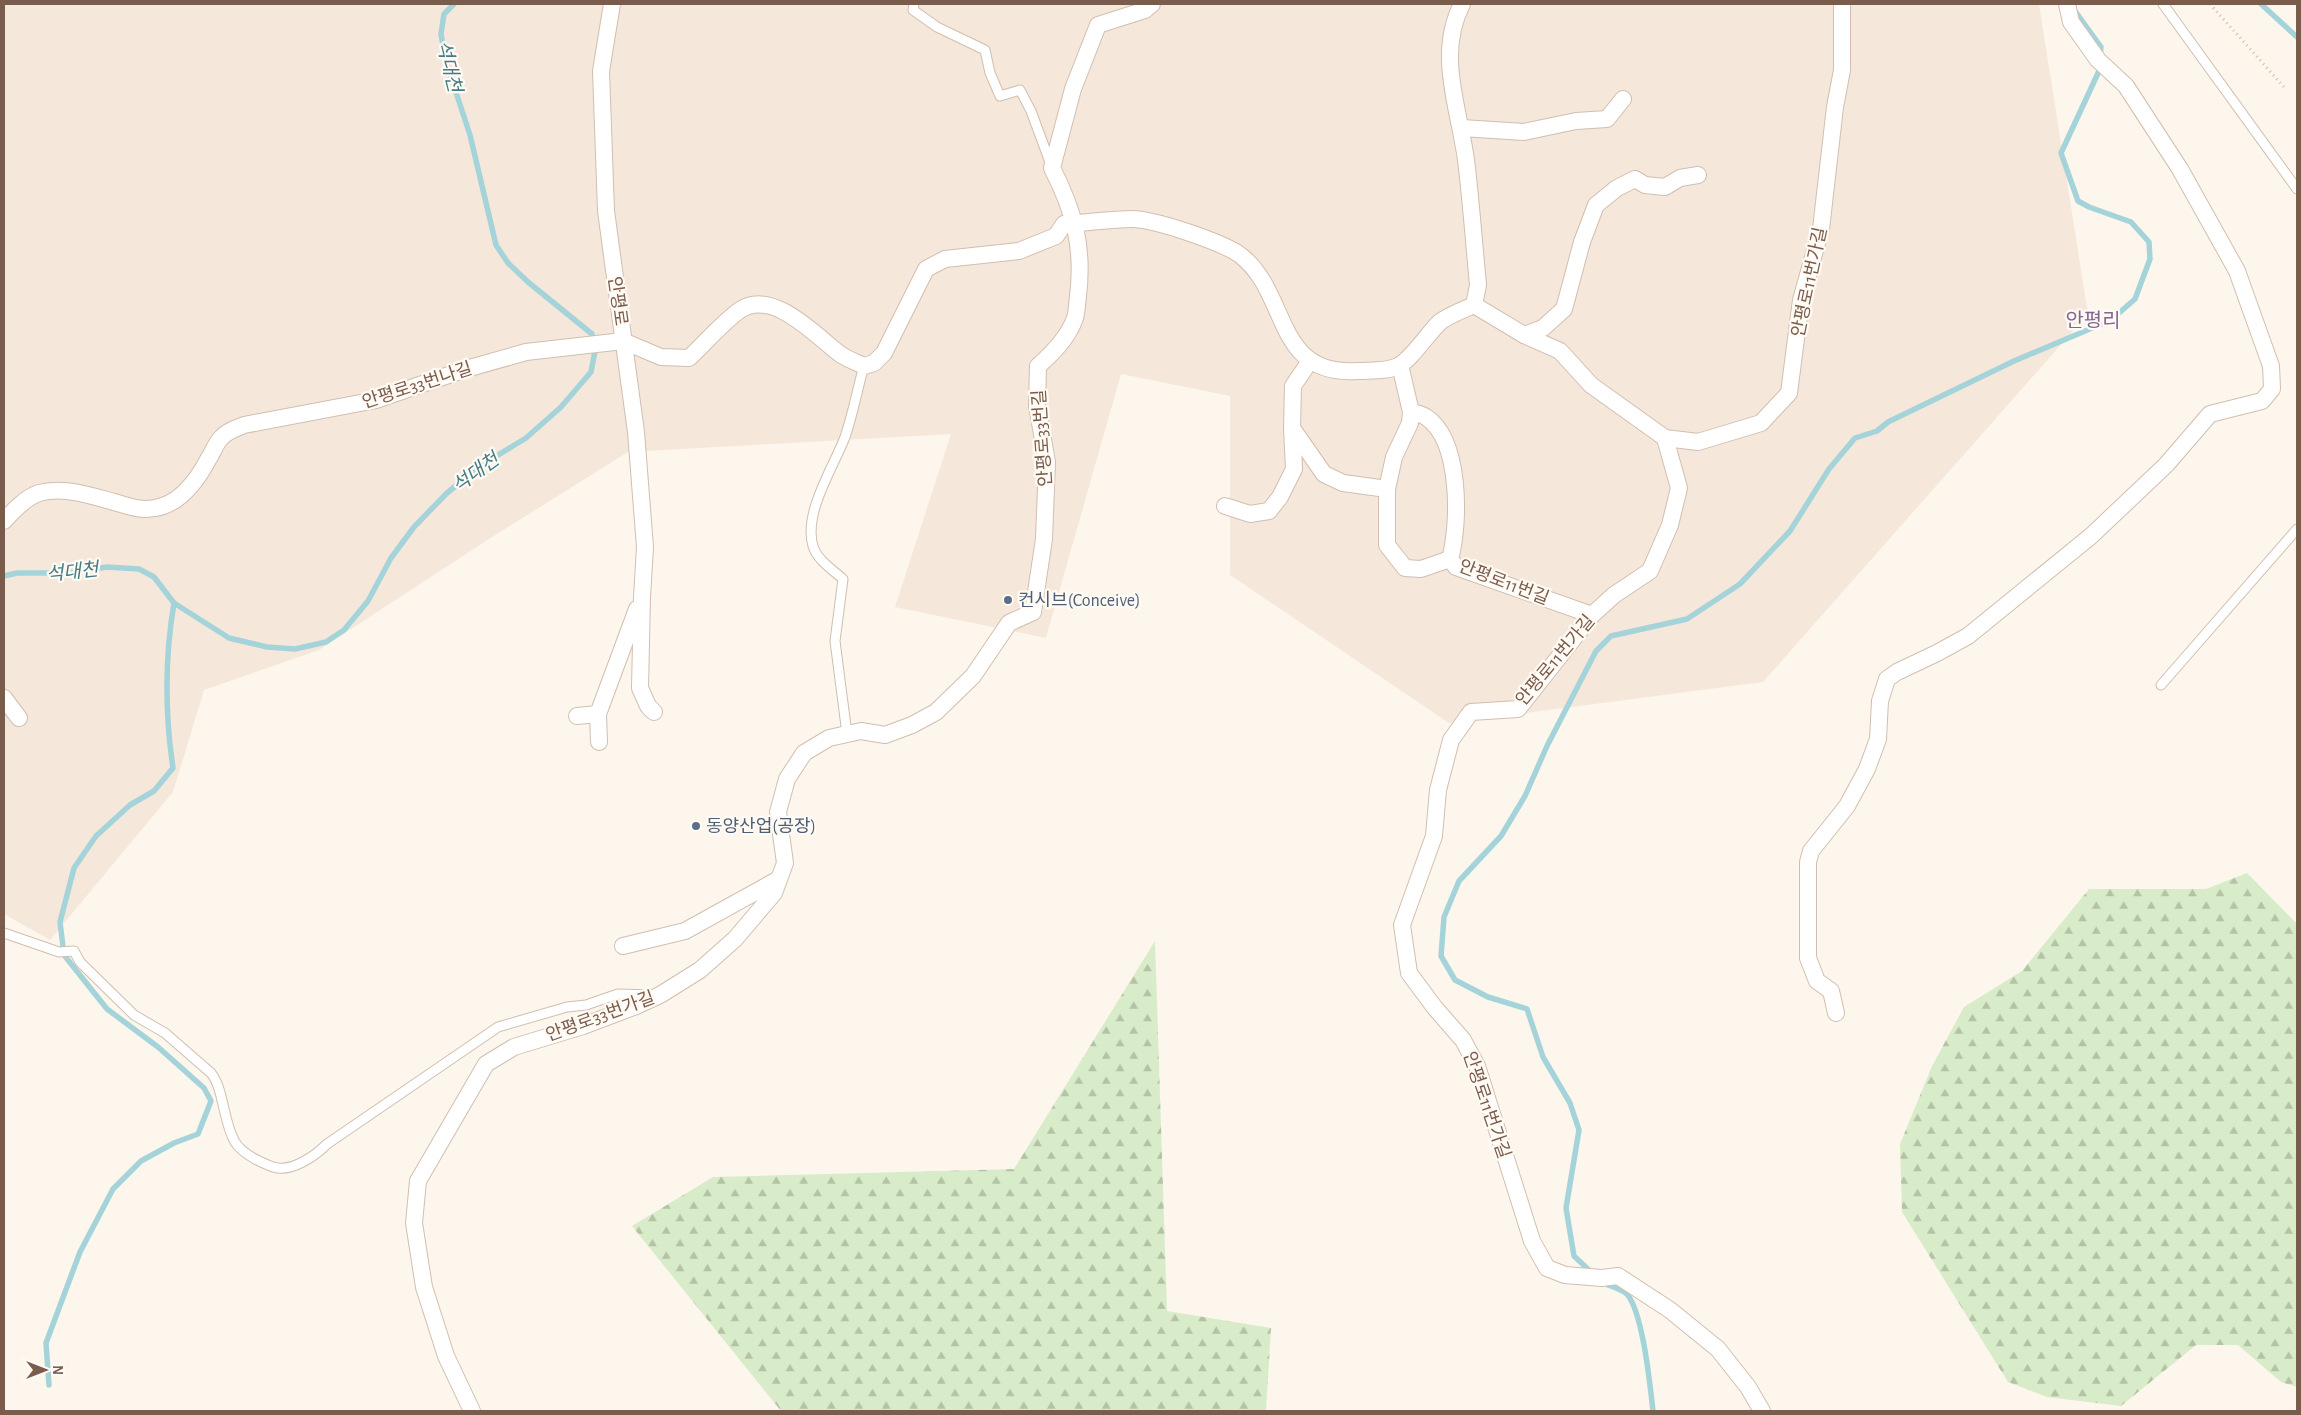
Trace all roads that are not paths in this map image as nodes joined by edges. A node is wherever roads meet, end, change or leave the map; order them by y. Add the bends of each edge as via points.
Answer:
1 (612, 4) edge
2 (914, 4) edge
3 (1462, 4) edge
4 (1842, 4) edge
5 (2067, 4) edge
6 (2163, 4) edge
7 (1148, 7) edge
8 (1623, 99) dead end
9 (1462, 128) junction
10 (1052, 168) junction
11 (1698, 176) dead end
12 (2297, 189) edge
13 (1075, 223) junction
14 (1474, 305) junction
15 (1524, 335) junction
16 (623, 341) junction
17 (1310, 361) junction
18 (1400, 365) junction
19 (864, 366) junction
20 (1411, 412) junction
21 (1292, 428) junction
22 (1665, 438) junction
23 (1386, 489) junction
24 (1225, 506) dead end
25 (4, 521) edge
26 (2297, 529) edge
27 (1450, 559) junction
28 (642, 597) junction
29 (1033, 612) joint
30 (1592, 615) junction
31 (2161, 685) dead end
32 (4, 698) edge
33 (654, 712) dead end
34 (598, 714) junction
35 (576, 716) dead end
36 (20, 718) dead end
37 (847, 734) junction
38 (599, 742) dead end
39 (779, 879) junction
40 (4, 933) edge
41 (623, 946) dead end
42 (660, 995) junction
43 (1836, 1013) dead end
44 (472, 1411) edge
45 (1762, 1411) edge

1 - 16 street, 안평로 via 601,81 606,211
2 - 10 lane via 913,10 937,27 985,50 1000,96 1020,90
3 - 9 street via 1452,28 1449,50 1449,73
4 - 22 street, 안평로11번가길 via 1842,70 1821,229 1801,300 1789,393 1761,423 1698,442
5 - 43 street via 2070,22 2102,64 2126,86 2180,169 2237,271 2271,366 2272,389 2262,401 2210,414 2166,465 2091,536 1968,636 1887,679 1880,701 1878,739 1867,769 1848,806 1811,851 1808,862 1808,958 1817,981 1831,991
6 - 12 lane
7 - 10 street via 1098,25 1073,89
8 - 9 street via 1607,119 1576,121 1524,132
9 - 14 street via 1478,285
10 - 13 street, 안평로33번길 via 1068,199
11 - 15 street via 1680,178 1665,187 1645,185 1635,179 1596,205 1564,309 1543,328
13 - 17 street via 1134,219 1153,222 1214,242 1239,254 1256,271 1294,346
13 - 19 street via 1064,224 1056,236 1019,251 946,259 926,269 884,353
13 - 29 street, 안평로33번길 via 1081,269 1075,318 1059,347 1038,366 1037,406 1047,462 1044,539
14 - 15 street
14 - 18 street via 1441,321
15 - 22 street via 1560,351 1591,385
16 - 19 street, 안평로33번나길 via 661,357 689,358 741,310 754,305 769,305 807,326 841,355
16 - 25 street, 안평로33번나길 via 526,352 376,400 244,425 220,439 188,490 157,508 140,510 69,492 39,493
16 - 28 street, 안평로 via 636,432 645,547
17 - 18 street via 1318,367 1346,372
17 - 21 street via 1293,386
18 - 20 street
19 - 37 lane via 845,436 817,500 812,527 812,544 817,555 843,579 835,642
20 - 23 street
20 - 27 street, 안평로11번길 via 1425,416 1440,432 1453,465 1454,544
21 - 23 street via 1324,474 1343,483
21 - 24 street via 1294,469 1280,497 1269,510 1250,514
22 - 30 street, 안평로11번가길 via 1679,488 1670,525 1650,571 1614,594
23 - 27 street via 1388,545 1406,568 1421,569
26 - 31 lane
27 - 30 street, 안평로11번길 via 1456,567
28 - 33 street, 안평로 via 640,688
28 - 34 street
29 - 37 street, 안평로33번가길 via 1009,623 974,676 936,712 885,735 860,730
30 - 45 street, 안평로11번가길 via 1518,709 1471,712 1451,740 1438,790 1434,836 1402,926 1409,974 1463,1040 1477,1066 1532,1241 1547,1268 1565,1275 1618,1276 1670,1310 1718,1349
32 - 36 street
34 - 35 street
34 - 38 street
37 - 39 street, 안평로33번가길 via 828,738 804,754 787,779 778,812 785,864
39 - 41 street via 685,931
39 - 42 street, 안평로33번가길 via 774,893 735,939 700,970
40 - 42 lane via 59,952 74,951 80,962 134,1015 165,1033 211,1073 235,1143 249,1156 274,1168 302,1163 317,1154 498,1027 618,994
42 - 44 street, 안평로33번가길 via 583,1026 514,1047 486,1064 418,1181 414,1223 424,1287 446,1356

